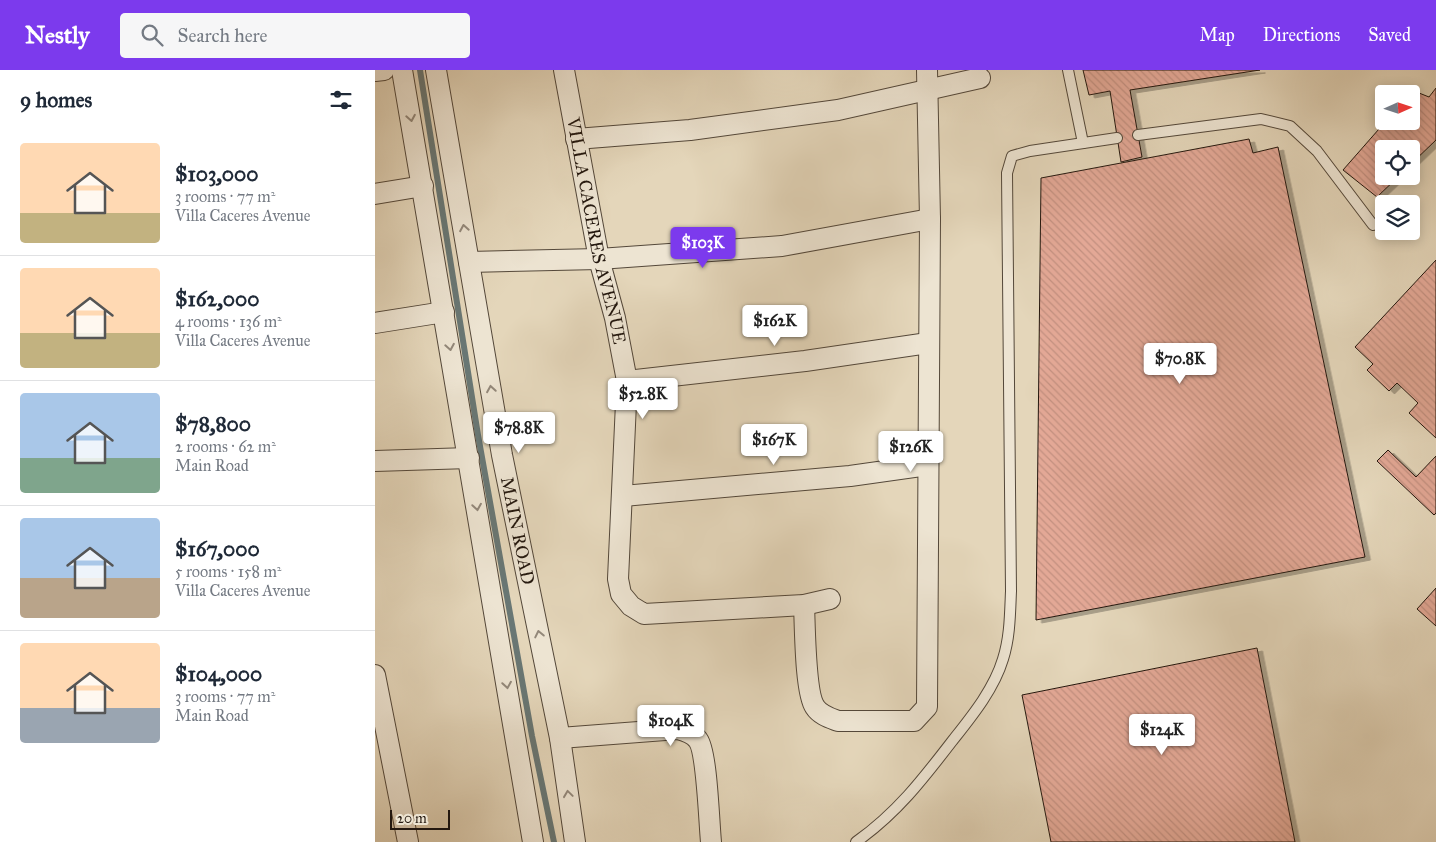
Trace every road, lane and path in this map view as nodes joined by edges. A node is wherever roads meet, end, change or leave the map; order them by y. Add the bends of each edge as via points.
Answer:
1 (384, 70) edge
2 (402, 70) edge
3 (436, 70) edge
4 (564, 70) edge
5 (927, 70) edge
6 (1068, 70) edge
7 (375, 71) edge
8 (980, 78) dead end
9 (926, 91) junction
10 (1138, 136) dead end
11 (1117, 138) dead end
12 (576, 139) junction
13 (1083, 143) junction
14 (423, 186) junction
15 (375, 194) edge
16 (930, 218) junction
17 (1373, 225) dead end
18 (599, 259) junction
19 (469, 262) junction
20 (445, 312) junction
21 (375, 323) edge
22 (927, 343) junction
23 (627, 381) junction
24 (469, 458) junction
25 (375, 461) edge
26 (928, 465) junction
27 (623, 496) junction
28 (830, 599) dead end
29 (804, 605) junction
30 (375, 674) edge
31 (560, 738) junction
32 (408, 842) edge
33 (533, 842) edge
34 (575, 842) edge
35 (711, 842) edge
36 (856, 842) edge

1 - 7 street
2 -> 14 street, MAIN ROAD
19 -> 3 street, MAIN ROAD
4 - 12 street, VILLA CACERES AVENUE
5 - 9 street
6 - 13 lane
8 - 9 street
9 - 12 street via 838,110 690,130
9 - 16 street
10 - 17 lane via 1261,119 1290,126 1317,151
11 - 13 lane
12 - 18 street, VILLA CACERES AVENUE
13 - 36 lane via 1012,156 1007,173 1011,591 1009,636 1003,660 972,716 911,796
14 - 15 street
14 - 20 street, MAIN ROAD
16 - 18 street via 782,246
16 - 22 street
18 - 19 street
18 - 23 street, VILLA CACERES AVENUE
31 -> 19 street, MAIN ROAD via 502,455
20 - 21 street
20 -> 24 street, MAIN ROAD
22 - 23 street via 805,361
22 - 26 street
23 - 27 street, VILLA CACERES AVENUE
24 - 25 street
24 -> 33 street, MAIN ROAD
26 - 27 street via 850,476
26 - 29 street via 927,707 914,721 838,721 827,718 814,707 809,685
27 - 29 street, VILLA CACERES AVENUE via 618,579 621,594 643,614
28 - 29 street, VILLA CACERES AVENUE
30 - 32 street
34 -> 31 street, MAIN ROAD
31 - 35 street via 678,729 690,732 699,741 705,761

